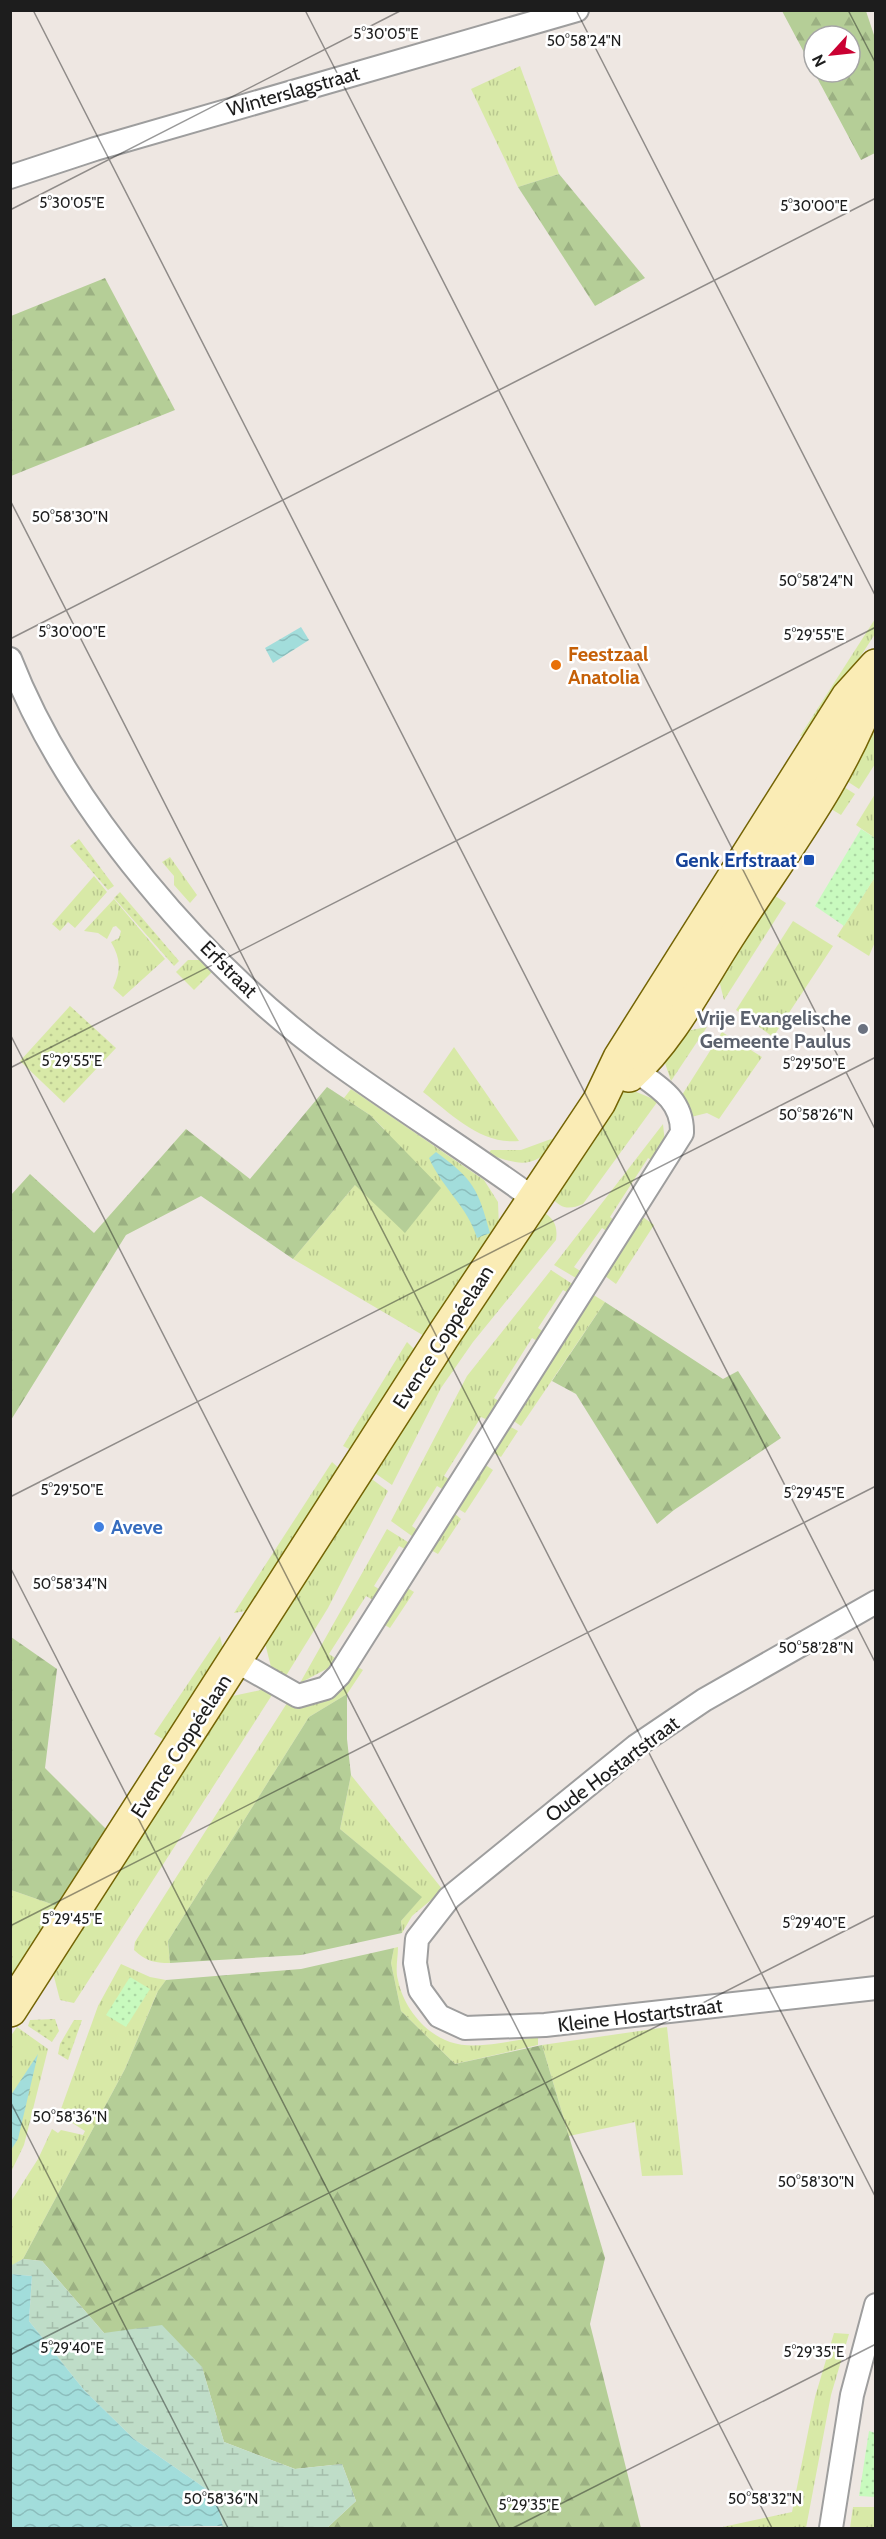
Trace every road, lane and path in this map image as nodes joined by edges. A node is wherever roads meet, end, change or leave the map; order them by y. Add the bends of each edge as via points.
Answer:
1 (577, 10) edge
2 (10, 177) edge
3 (10, 659) edge
4 (876, 666) edge
5 (866, 698) edge
6 (627, 1064) junction
7 (534, 1199) junction
8 (876, 1602) edge
9 (236, 1661) junction
10 (876, 1988) edge
11 (420, 1990) joint
12 (10, 2010) edge
13 (876, 2305) edge
14 (831, 2529) edge

1 - 2 street, Winterslagstraat via 96,148
3 - 7 street, Erfstraat via 63,764 126,856 186,926 242,983 334,1060
4 - 5 street, Evence Coppéelaan
5 - 6 street, Evence Coppéelaan
6 - 7 street, Evence Coppéelaan
6 - 9 street via 672,1097 682,1121 682,1133 339,1675 326,1688 298,1696
7 - 9 street, Evence Coppéelaan
8 - 11 street, Oude Hostartstraat via 704,1700 636,1746 449,1898 417,1939 415,1963
9 - 12 street, Evence Coppéelaan
10 - 11 street, Kleine Hostartstraat via 545,2025 465,2028 439,2016
13 - 14 street via 852,2396

